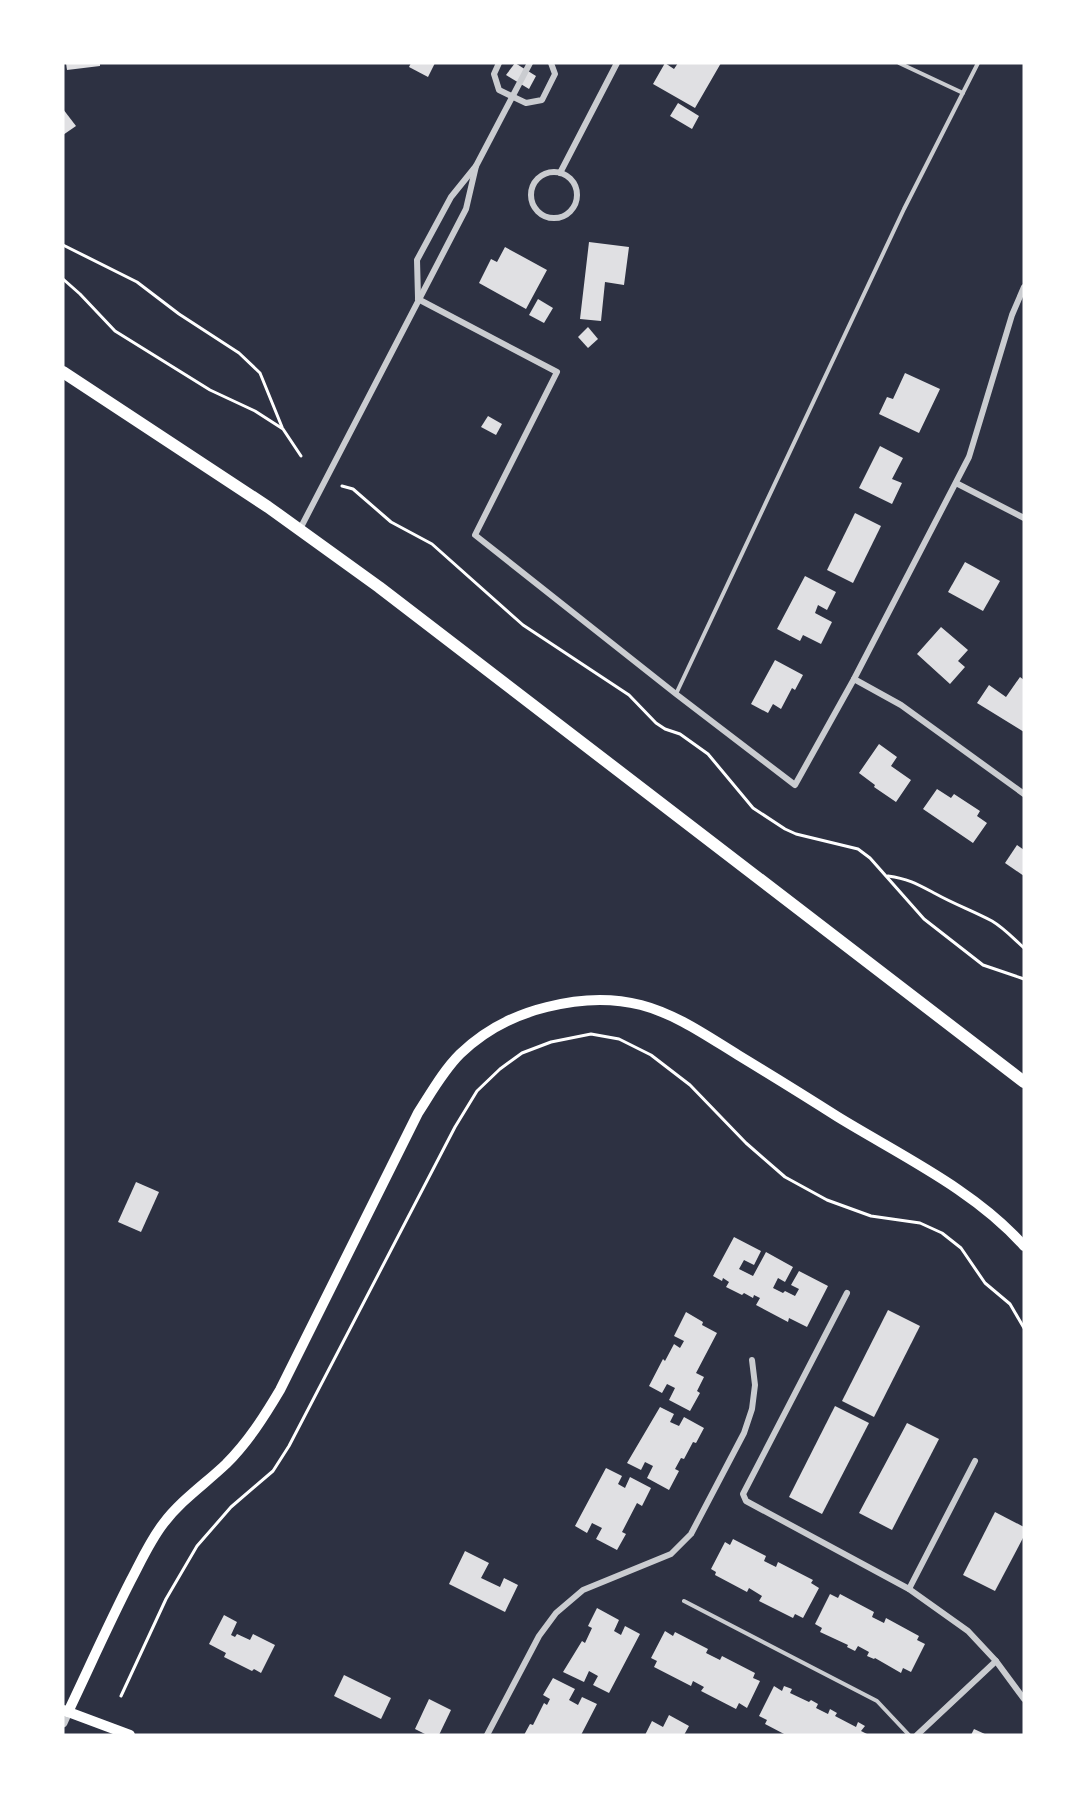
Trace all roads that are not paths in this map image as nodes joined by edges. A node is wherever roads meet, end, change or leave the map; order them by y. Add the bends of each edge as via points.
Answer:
1 (500, 63) edge
2 (530, 63) edge
3 (551, 63) edge
4 (617, 63) edge
5 (899, 63) edge
6 (978, 63) edge
7 (963, 93) junction
8 (512, 97) junction
9 (476, 166) junction
10 (560, 172) junction
11 (1024, 287) edge
12 (418, 299) junction
13 (63, 372) edge
14 (956, 483) junction
15 (1024, 518) edge
16 (300, 530) junction
17 (854, 679) junction
18 (676, 694) junction
19 (1024, 794) edge
20 (1024, 1082) edge
21 (1024, 1246) edge
22 (847, 1293) dead end
23 (752, 1360) dead end
24 (975, 1461) dead end
25 (909, 1589) junction
26 (684, 1601) dead end
27 (996, 1660) junction
28 (1024, 1700) edge
29 (65, 1715) edge
30 (130, 1735) edge
31 (487, 1735) edge
32 (909, 1735) edge
33 (917, 1735) edge

1 - 8 street via 494,74 499,90
2 - 8 street
3 - 8 street via 555,74 542,100 526,103
4 - 10 street
5 - 7 lane
6 - 7 lane
7 - 18 lane via 904,209
8 - 9 street
9 - 12 street via 466,210
9 - 12 street via 451,197 417,260
10 - 10 street via 542,176 532,190 534,208 549,218 567,216 577,201 574,183
11 - 14 street via 969,457
12 - 16 street
12 - 18 street via 557,372 475,535
13 - 16 highway
14 - 15 street
14 - 17 street
16 - 20 highway
17 - 18 street via 795,785
17 - 19 street via 901,705
21 - 29 main road via 991,1213 946,1182 667,1014 640,1005 594,999 564,1002 512,1017 459,1054 418,1113 265,1416 225,1464 183,1500 163,1524 123,1595
22 - 25 street via 743,1494 753,1506
23 - 31 street via 752,1409 744,1433 691,1534 671,1554 583,1590 556,1613 539,1636
24 - 25 street
25 - 27 street via 968,1631
26 - 32 lane via 878,1701
27 - 28 street
27 - 33 street
29 - 30 main road

